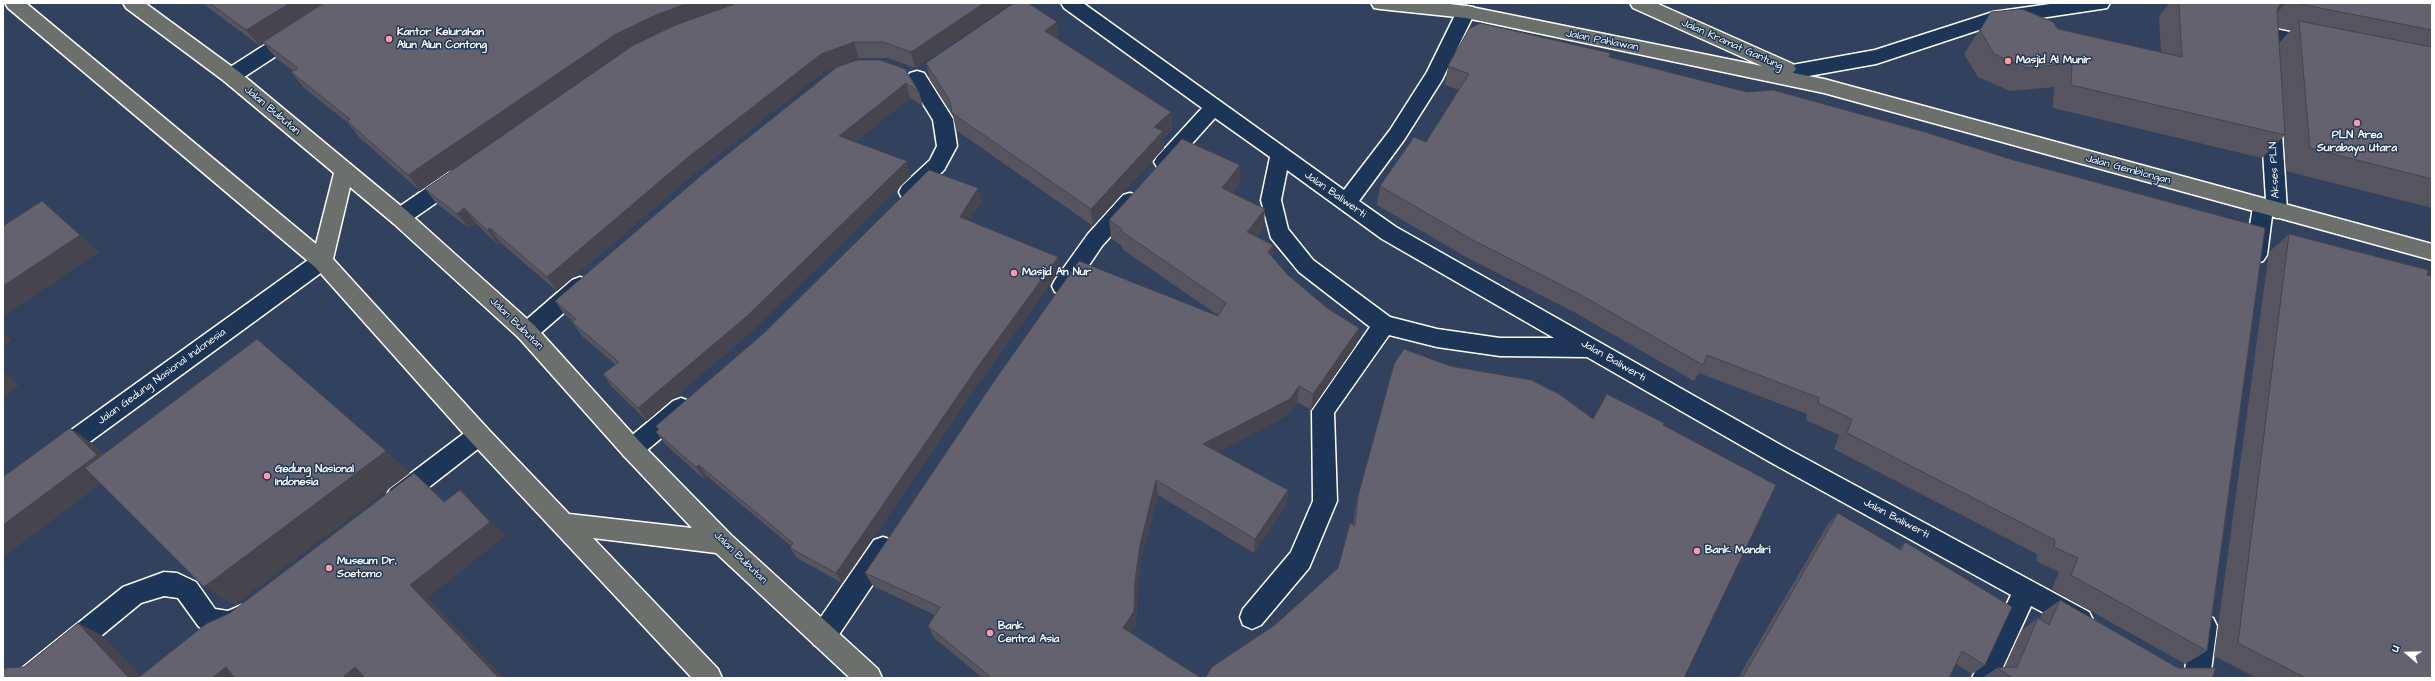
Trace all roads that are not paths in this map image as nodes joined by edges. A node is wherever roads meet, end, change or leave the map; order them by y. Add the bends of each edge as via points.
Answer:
1 (14, 3) edge
2 (132, 3) edge
3 (344, 3) edge
4 (1070, 3) edge
5 (1380, 3) edge
6 (1640, 3) edge
7 (2101, 3) edge
8 (1466, 12) junction
9 (2334, 48) edge
10 (915, 72) dead end
11 (1792, 72) junction
12 (2269, 72) edge
13 (231, 76) junction
14 (1824, 86) junction
15 (2270, 103) edge
16 (1213, 108) junction
17 (1280, 156) junction
18 (467, 171) edge
19 (344, 172) junction
20 (1346, 203) junction
21 (898, 204) edge
22 (2270, 209) junction
23 (400, 217) junction
24 (2432, 252) edge
25 (322, 261) junction
26 (596, 273) edge
27 (2253, 278) edge
28 (1050, 303) edge
29 (1384, 325) junction
30 (527, 332) junction
31 (1591, 348) junction
32 (696, 394) edge
33 (479, 435) junction
34 (632, 449) junction
35 (42, 465) edge
36 (379, 512) edge
37 (564, 524) junction
38 (892, 534) edge
39 (722, 543) junction
40 (2026, 589) junction
41 (260, 605) edge
42 (2207, 607) edge
43 (1252, 617) dead end
44 (2101, 632) edge
45 (823, 636) junction
46 (692, 669) edge
47 (2185, 677) edge
48 (30, 678) edge
49 (709, 678) edge
50 (870, 678) edge
51 (1985, 678) edge

1 - 25 main road
2 - 13 main road, Jalan Bubutan
3 - 13 street
4 - 16 street, Jalan Baliwerti
5 - 8 main road, Jalan Pahlawan
6 - 11 main road, Jalan Kramat Gantung
7 - 11 street via 1993,19 1876,57
8 - 14 main road, Jalan Pahlawan
8 - 20 street via 1434,75 1397,136
9 - 12 street via 2266,34
10 - 21 street via 943,119 947,146 938,165
11 - 14 main road, Jalan Kramat Gantung
13 - 19 main road, Jalan Bubutan
14 - 22 main road, Jalan Gemblongan
15 - 22 street, Akses PLN
16 - 17 street, Jalan Baliwerti
16 - 28 street via 1095,240
17 - 20 street, Jalan Baliwerti
17 - 29 street via 1271,200 1278,232 1306,266
18 - 23 street
19 - 23 main road, Jalan Bubutan
19 - 25 main road
20 - 31 street, Jalan Baliwerti via 1444,266
22 - 24 main road, Jalan Gemblongan
22 - 27 street, Akses PLN
23 - 30 main road, Jalan Bubutan
25 - 33 main road
25 - 35 street, Jalan Gedung Nasional Indonesia
26 - 30 street
29 - 31 street via 1437,338 1500,347
29 - 43 street via 1323,411 1325,501 1300,560
30 - 34 main road, Jalan Bubutan
31 - 40 street, Jalan Baliwerti via 1778,455
32 - 34 street
33 - 36 street
33 - 37 main road
34 - 39 main road, Jalan Bubutan
37 - 39 main road
37 - 46 main road
38 - 45 street
39 - 45 main road, Jalan Bubutan
40 - 44 street, Jalan Baliwerti
40 - 51 street
41 - 48 street via 242,617 228,622 217,622 208,620 187,590 177,585 164,584 148,588 132,595
42 - 47 street
45 - 50 main road, Jalan Bubutan
46 - 49 main road

